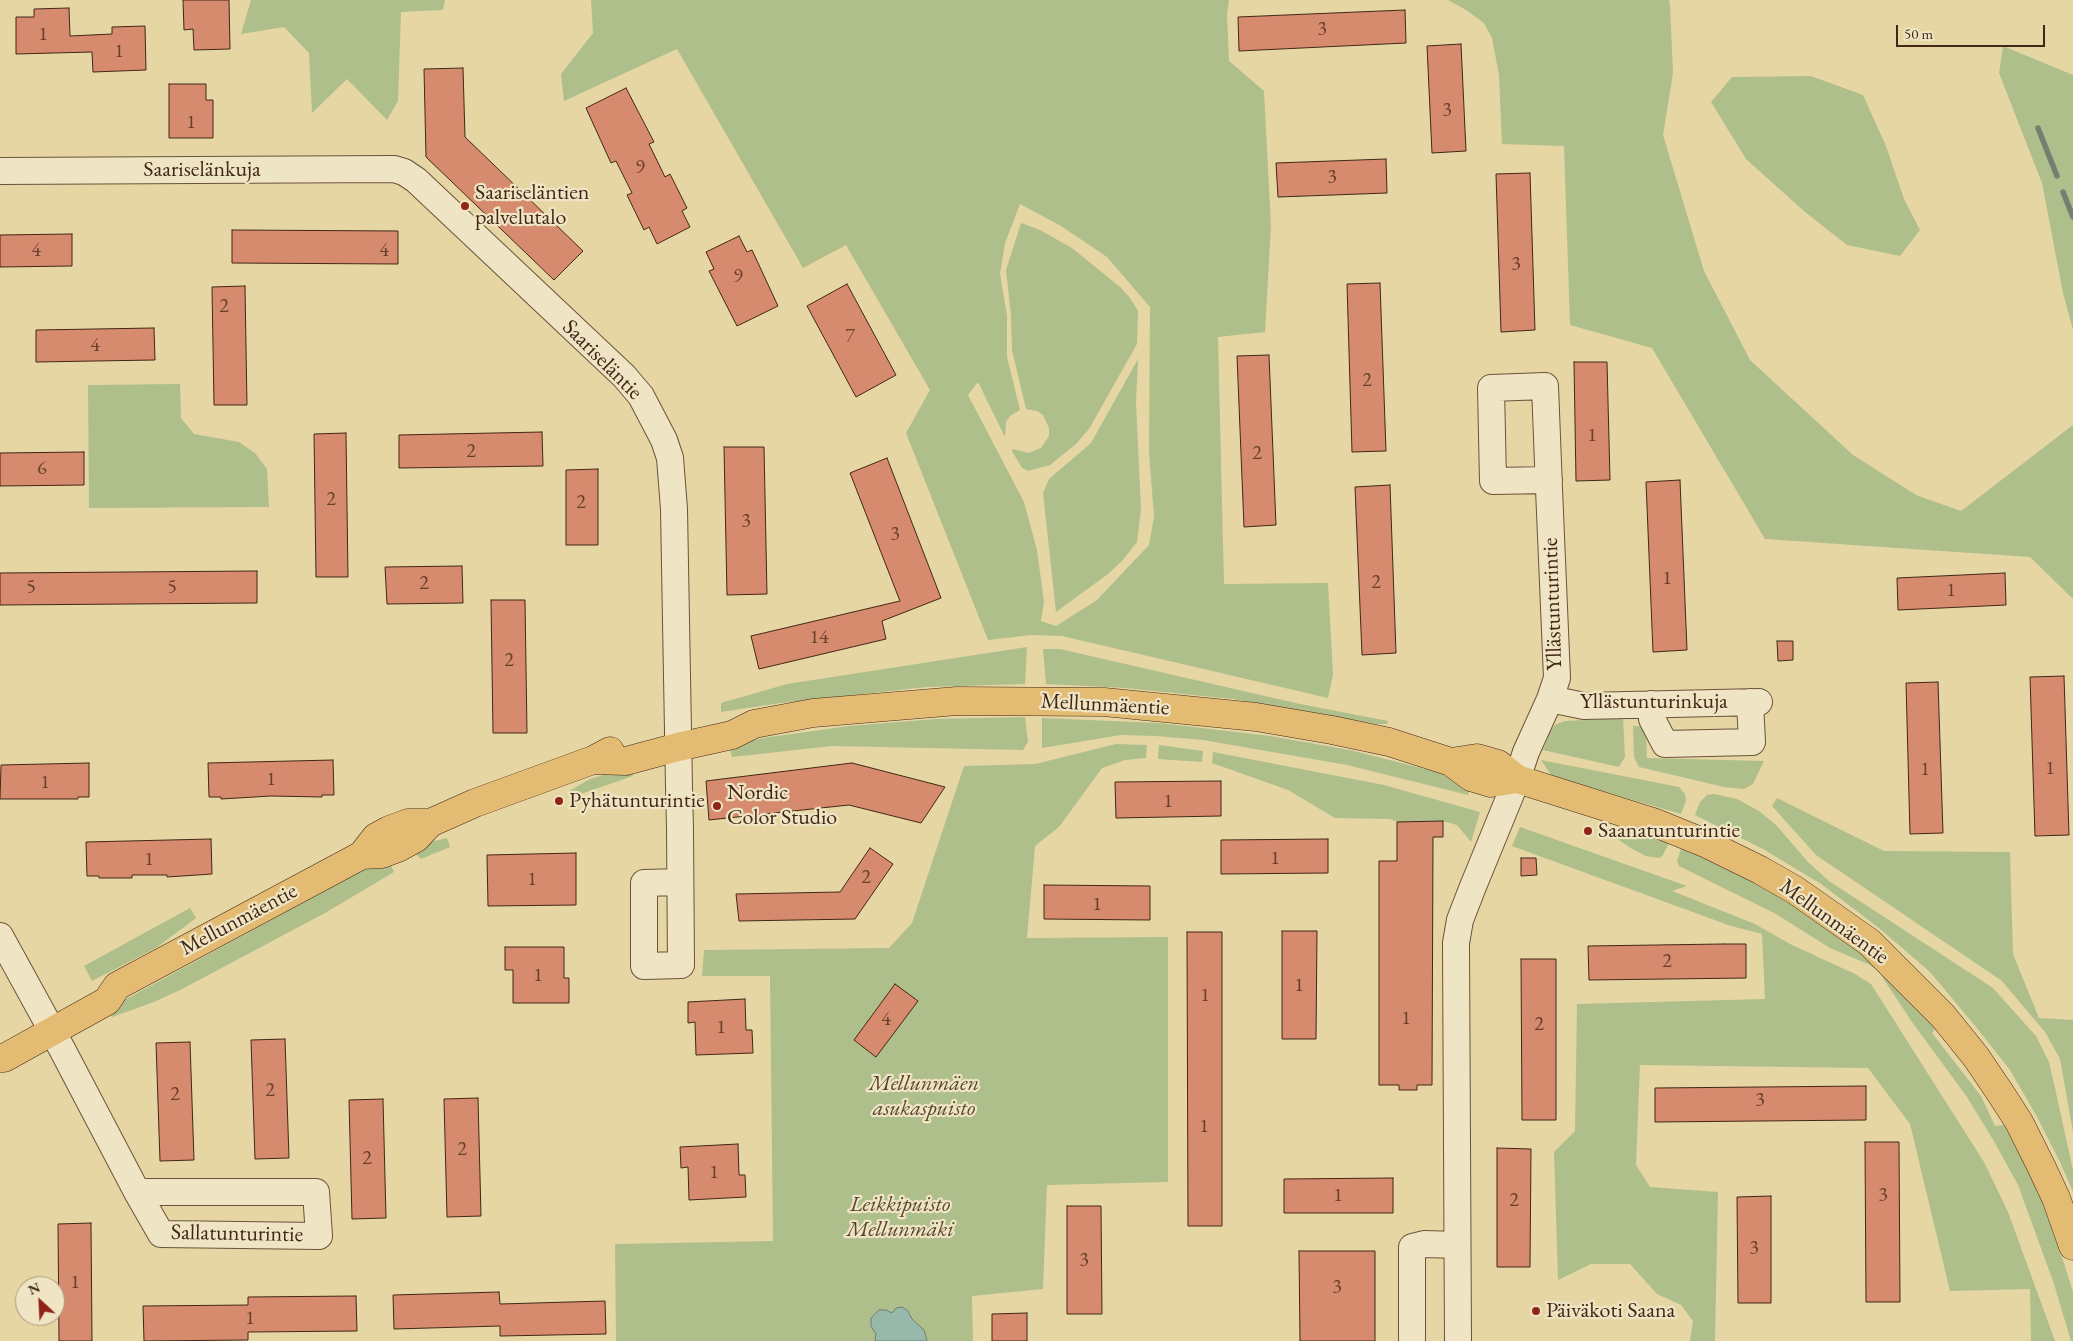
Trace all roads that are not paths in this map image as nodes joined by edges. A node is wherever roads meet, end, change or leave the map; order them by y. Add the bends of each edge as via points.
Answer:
1 (0, 170) edge
2 (404, 172) joint
3 (1549, 480) dead end
4 (1550, 699) junction
5 (1651, 704) junction
6 (678, 738) junction
7 (1517, 780) junction
8 (680, 882) dead end
9 (0, 936) edge
10 (48, 1023) junction
11 (0, 1040) edge
12 (0, 1058) edge
13 (137, 1192) junction
14 (1457, 1245) junction
15 (2073, 1246) edge
16 (1412, 1341) edge
17 (1458, 1341) edge

1 - 2 street, Saariselänkuja via 380,168
2 - 6 street, Saariseläntie via 624,376 655,418 670,458 673,485
3 - 4 street, Yllästunturintie via 1557,678
4 - 5 street, Yllästunturinkuja via 1584,706
4 - 7 street, Yllästunturintie
5 - 5 street, Yllästunturinkuja via 1754,702 1752,742 1665,744 1652,719
6 - 7 main road, Mellunmäentie via 728,720 754,724 813,713 957,701 1104,702 1256,717 1332,730 1389,742 1451,762 1477,758 1498,764
6 - 8 street
6 - 10 main road, Mellunmäentie via 626,760 593,760 430,823 408,823 389,830 376,837 362,855 117,986 107,1001
7 - 14 street via 1460,920 1456,943
7 - 15 main road, Mellunmäentie via 1653,822 1705,843 1760,870 1869,942 1943,1016 2019,1122 2056,1198
9 - 10 street, Sallatunturintie
10 - 11 main road, Mellunmäentie
10 - 12 main road, Mellunmäentie
10 - 13 street, Sallatunturintie
13 - 13 street, Sallatunturintie via 160,1234 319,1236 316,1192
14 - 16 street via 1412,1247
14 - 17 street

